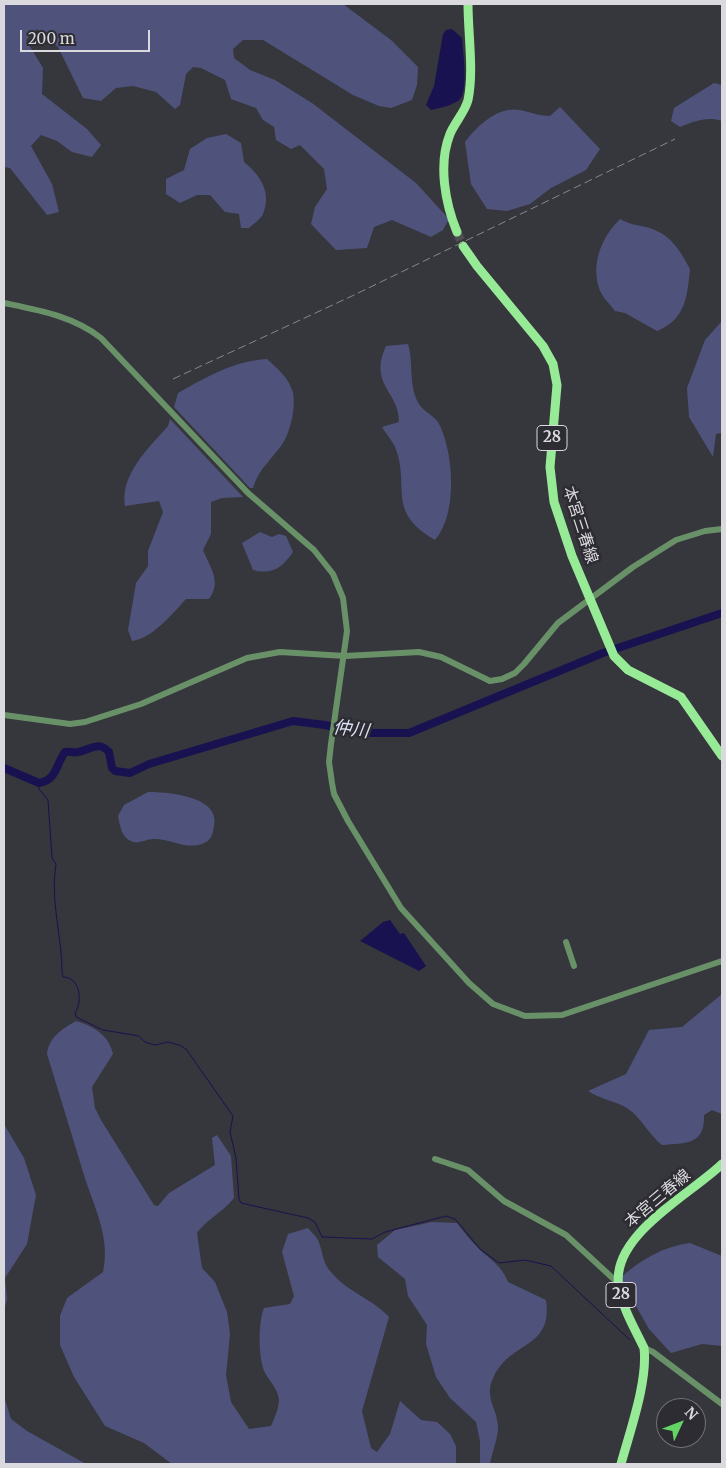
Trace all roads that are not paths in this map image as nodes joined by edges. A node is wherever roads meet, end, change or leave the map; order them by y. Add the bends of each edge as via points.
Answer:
1 (468, 4) edge
2 (457, 232) tunnel mouth
3 (463, 246) tunnel mouth
4 (4, 303) edge
5 (722, 528) edge
6 (591, 599) junction
7 (345, 656) junction
8 (4, 715) edge
9 (722, 756) edge
10 (566, 942) dead end
11 (722, 961) edge
12 (574, 966) dead end
13 (435, 1159) dead end
14 (722, 1164) edge
15 (618, 1284) junction
16 (644, 1348) junction
17 (722, 1404) edge
18 (621, 1464) edge

1 - 2 main road via 467,101 451,132 445,158 449,214
3 - 6 main road, 本宮三春線 / 28 via 543,346 553,364 557,385 550,467 554,502
4 - 7 street via 64,317 101,338 248,493 314,550 333,574 343,598 347,631
5 - 6 street via 676,540
6 - 7 street via 558,623 514,673 502,679 490,680 441,657 419,652
6 - 9 main road, 本宮三春線 / 28 via 613,652 628,670 682,697
7 - 8 street via 280,652 256,656 142,704 85,722 70,724
7 - 11 street via 329,762 334,794 401,908 469,983 493,1004 524,1016 562,1015
10 - 12 street
13 - 15 street via 468,1170 504,1201 566,1236
14 - 15 main road, 本宮三春線 / 28 via 630,1244 621,1259
15 - 16 main road, 本宮三春線 / 28
16 - 17 street
16 - 18 main road, 本宮三春線 / 28 via 643,1375

